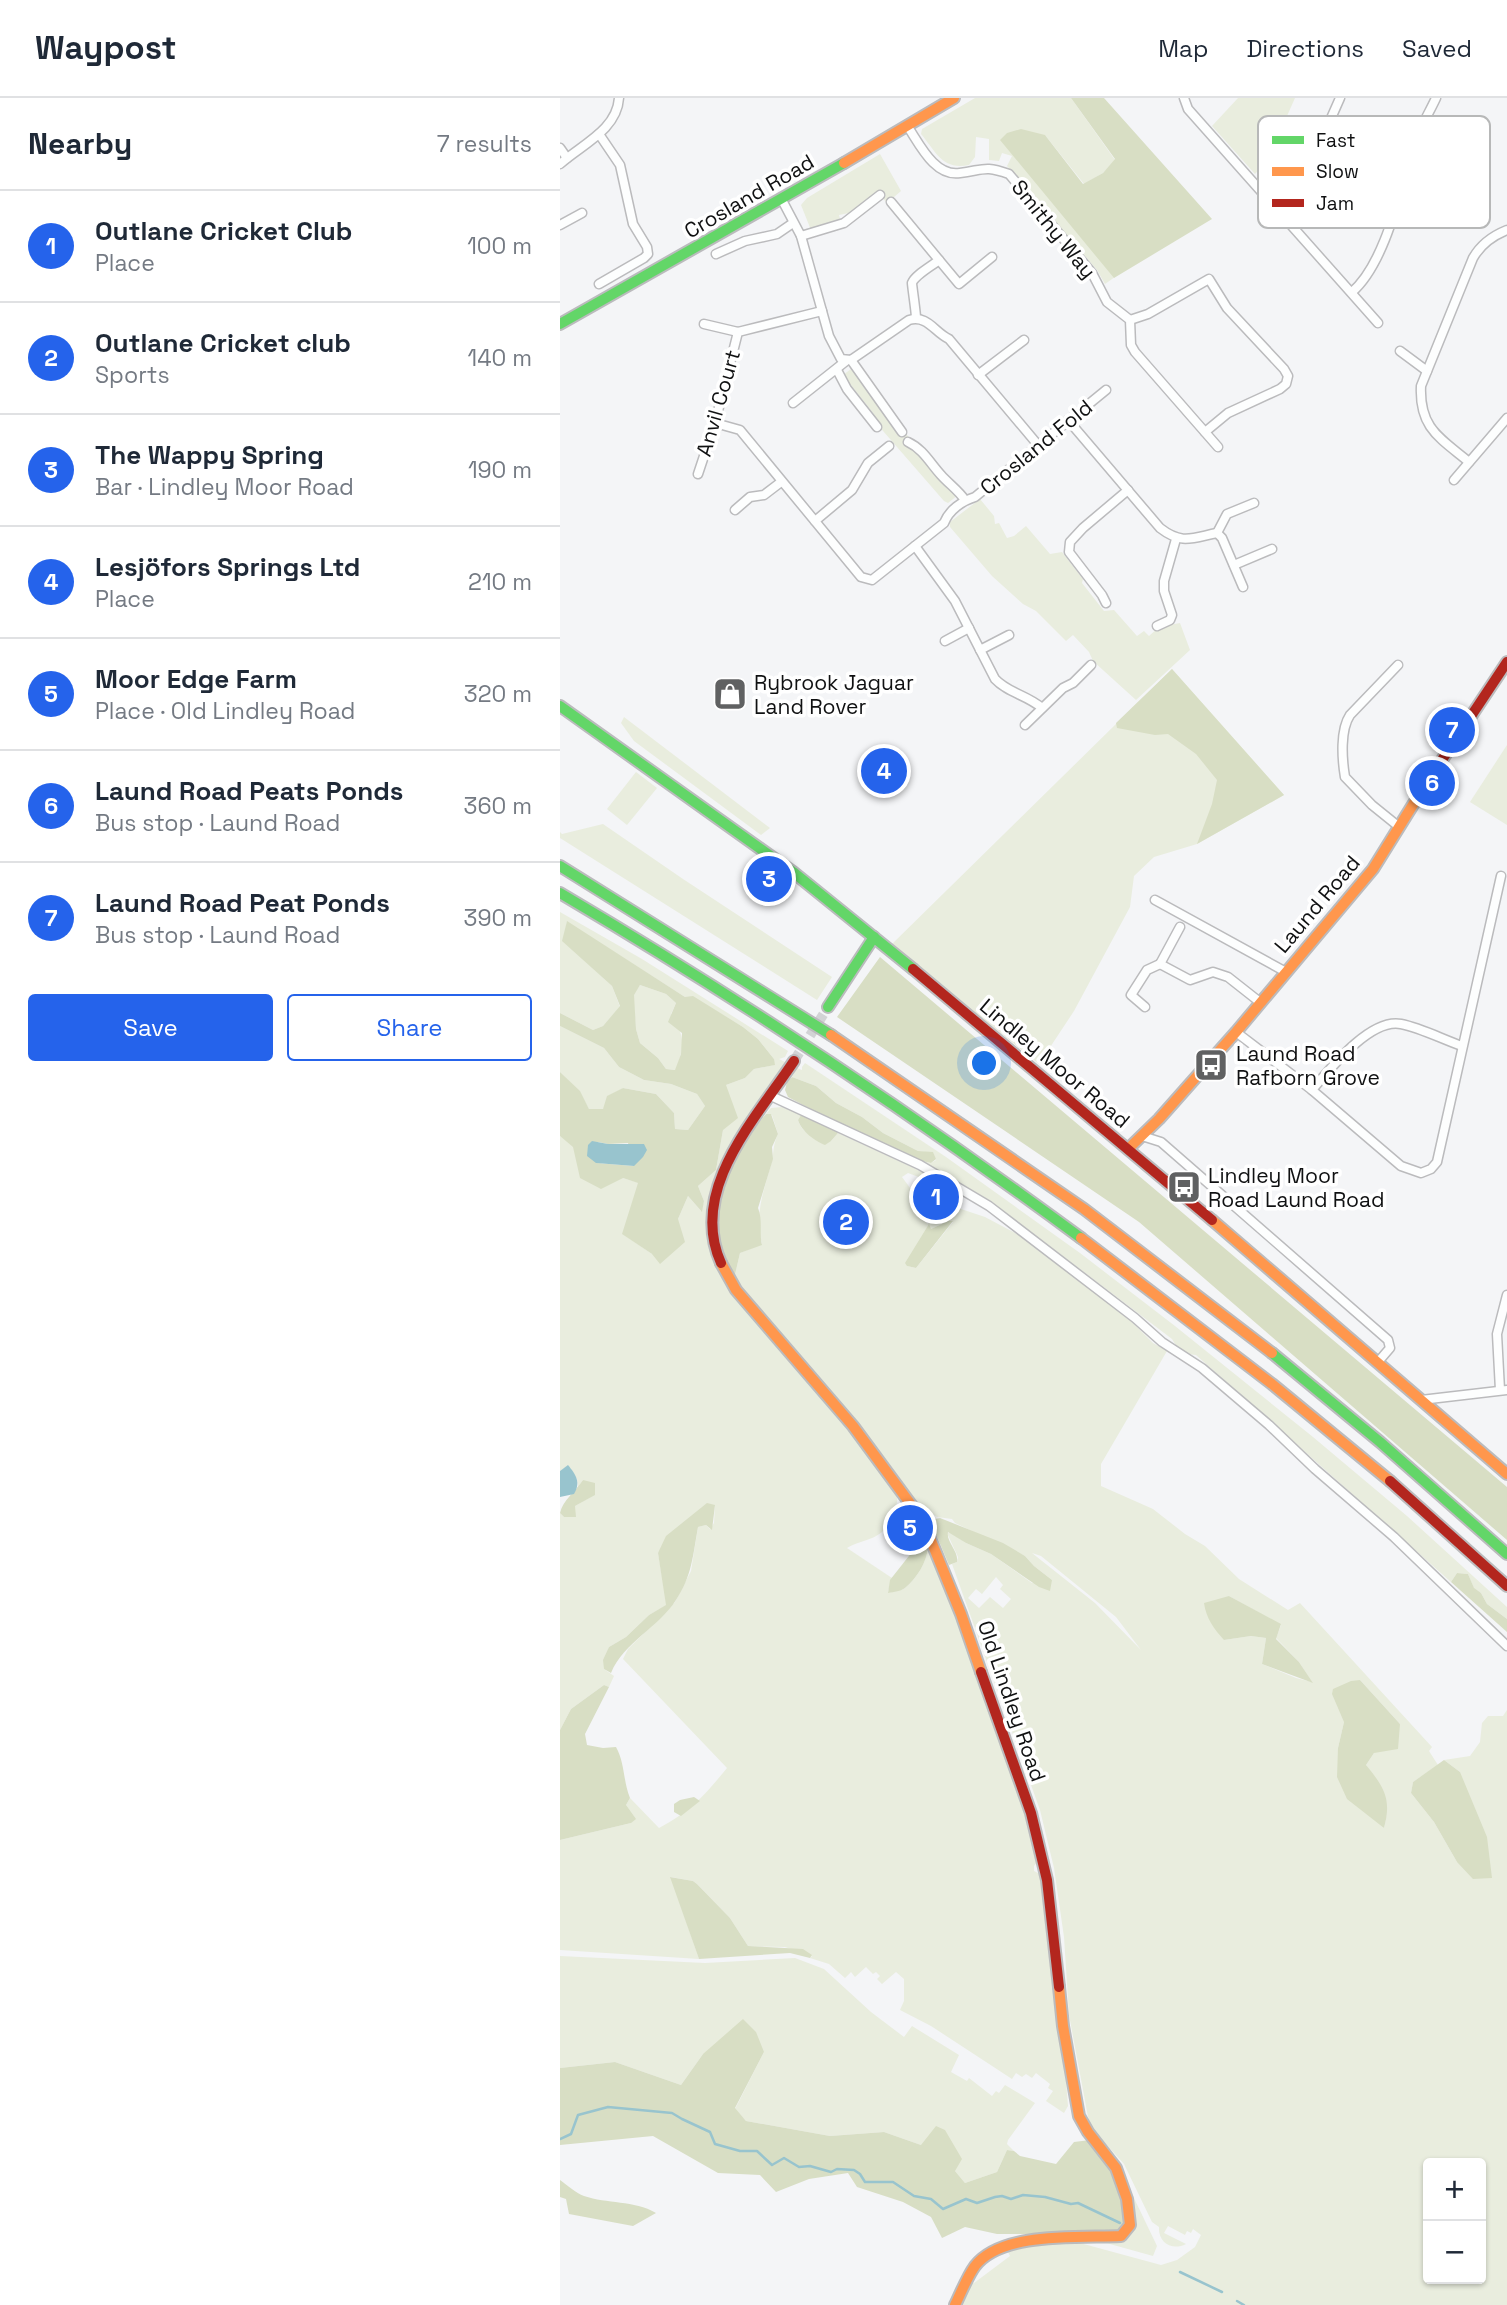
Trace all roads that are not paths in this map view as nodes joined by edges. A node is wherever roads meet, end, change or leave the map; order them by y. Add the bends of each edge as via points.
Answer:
1 (619, 98) edge
2 (952, 98) edge
3 (1184, 98) edge
4 (1340, 98) edge
5 (1436, 98) edge
6 (1332, 116) edge
7 (1428, 116) edge
8 (908, 127) junction
9 (598, 134) junction
10 (560, 148) edge
11 (567, 158) junction
12 (560, 164) edge
13 (1258, 186) edge
14 (880, 195) dead end
15 (782, 200) junction
16 (891, 202) dead end
17 (582, 213) dead end
18 (793, 223) junction
19 (560, 225) edge
20 (1295, 228) edge
21 (1388, 228) edge
22 (1507, 230) edge
23 (801, 236) junction
24 (716, 254) dead end
25 (992, 257) dead end
26 (939, 260) junction
27 (599, 284) dead end
28 (1352, 292) junction
29 (822, 311) junction
30 (916, 318) junction
31 (1130, 320) junction
32 (1378, 323) dead end
33 (560, 324) edge
34 (704, 324) dead end
35 (738, 332) junction
36 (1024, 340) dead end
37 (1400, 351) dead end
38 (848, 361) junction
39 (837, 370) junction
40 (1427, 371) junction
41 (978, 374) junction
42 (1105, 390) dead end
43 (793, 403) dead end
44 (1507, 418) edge
45 (1068, 420) junction
46 (715, 423) junction
47 (877, 428) dead end
48 (902, 432) dead end
49 (1205, 432) junction
50 (908, 442) dead end
51 (1038, 445) junction
52 (889, 446) dead end
53 (1218, 447) dead end
54 (1469, 462) junction
55 (698, 474) dead end
56 (1454, 480) dead end
57 (782, 482) junction
58 (1128, 490) junction
59 (965, 500) junction
60 (1254, 503) dead end
61 (735, 510) dead end
62 (815, 522) junction
63 (1217, 533) junction
64 (1176, 539) junction
65 (915, 546) junction
66 (1272, 549) dead end
67 (1234, 565) junction
68 (1243, 587) dead end
69 (1105, 603) dead end
70 (1157, 625) dead end
71 (969, 628) junction
72 (1009, 635) dead end
73 (945, 641) dead end
74 (980, 650) junction
75 (1507, 662) edge
76 (1091, 665) dead end
77 (1398, 665) dead end
78 (560, 706) edge
79 (1042, 708) junction
80 (1025, 725) dead end
81 (1398, 826) junction
82 (560, 866) edge
83 (1501, 876) dead end
84 (560, 893) edge
85 (1156, 900) dead end
86 (1180, 927) dead end
87 (874, 937) junction
88 (1160, 964) junction
89 (1286, 972) junction
90 (1261, 1003) junction
91 (828, 1007) tunnel mouth
92 (1145, 1007) dead end
93 (1236, 1032) junction
94 (1462, 1046) junction
95 (794, 1062) tunnel mouth
96 (1312, 1090) junction
97 (771, 1096) junction
98 (1142, 1136) junction
99 (1128, 1149) junction
100 (1507, 1295) edge
101 (1378, 1362) junction
102 (1504, 1390) edge
103 (1421, 1399) junction
104 (1507, 1474) edge
105 (1507, 1554) edge
106 (1507, 1586) edge
107 (1507, 1646) edge
108 (955, 2305) edge

1 - 9 street via 611,121
2 - 8 main road, Crosland Road
3 - 13 street
4 - 6 street
5 - 7 street
8 - 15 main road, Crosland Road
8 - 31 street, Smithy Way via 931,161 945,172 990,167 1009,174 1092,272 1107,302
9 - 11 street
9 - 27 street via 620,165 634,224 648,254
10 - 11 street
11 - 12 street
14 - 23 street via 844,223
15 - 18 street
15 - 33 main road, Crosland Road
16 - 26 street
17 - 19 street
18 - 23 street
18 - 24 street via 777,234
20 - 28 street
21 - 28 street via 1375,262
22 - 40 street via 1479,247
23 - 29 street
25 - 26 street via 959,284
26 - 30 street via 913,281
28 - 32 street
29 - 35 street, Anvil Court
29 - 38 street via 833,345 841,359
30 - 38 street
30 - 41 street via 949,339
31 - 49 street via 1135,352
31 - 49 street via 1209,279 1227,308 1284,369 1288,376 1280,389 1228,412
34 - 35 street, Anvil Court
35 - 46 street, Anvil Court
36 - 41 street
37 - 40 street
38 - 39 street
38 - 48 street
39 - 43 street
39 - 47 street
40 - 54 street via 1421,386 1423,415 1437,436
41 - 51 street
42 - 45 street, Crosland Fold
44 - 54 street
45 - 51 street, Crosland Fold
45 - 58 street
46 - 55 street, Anvil Court
46 - 57 street, Crosland Fold via 740,430
49 - 53 street
50 - 59 street, Crosland Fold via 918,447
51 - 59 street, Crosland Fold via 975,497
52 - 62 street via 868,463 852,490
54 - 56 street
57 - 61 street
57 - 62 street, Crosland Fold
58 - 64 street via 1160,528
58 - 69 street via 1070,542 1069,552
59 - 65 street, Crosland Fold
60 - 63 street via 1227,514
62 - 65 street, Crosland Fold via 861,577 872,580
63 - 64 street
63 - 67 street
64 - 70 street via 1164,581 1172,615
65 - 71 street
66 - 67 street
67 - 68 street
71 - 73 street
71 - 74 street
72 - 74 street
74 - 79 street via 1002,687 1031,698
75 - 81 main road, Laund Road
76 - 79 street
77 - 81 street via 1350,715 1342,740 1345,777
78 - 87 main road, Lindley Moor Road via 793,872
79 - 80 street
81 - 89 main road, Laund Road via 1373,869
82 - 105 main road via 811,1021 1084,1209 1289,1366
83 - 94 street
84 - 106 main road via 782,1029 1073,1230 1310,1413
85 - 89 street
86 - 88 street
87 - 91 main road
87 - 99 main road, Lindley Moor Road
88 - 90 street via 1190,979 1213,972 1228,977
88 - 92 street via 1147,970 1131,995
89 - 90 main road, Laund Road
90 - 93 main road, Laund Road
93 - 96 street
93 - 98 main road, Laund Road
94 - 96 street via 1401,1024 1388,1024 1344,1054
94 - 96 street via 1437,1162 1421,1173 1401,1166
95 - 97 main road, Old Lindley Road
97 - 107 street via 920,1165 989,1206 1162,1342 1202,1368 1394,1537
97 - 108 main road, Old Lindley Road via 716,1188 711,1223 715,1249 736,1290 860,1435 923,1521 931,1539 1038,1839 1079,2116 1113,2163 1128,2199 1129,2229 1121,2236 1030,2240 997,2249 976,2265
98 - 99 main road, Laund Road
98 - 101 street via 1161,1142 1388,1340 1390,1348
99 - 101 main road, Lindley Moor Road
100 - 102 street via 1497,1334
101 - 103 main road, Lindley Moor Road
102 - 103 street
103 - 104 main road, Lindley Moor Road

